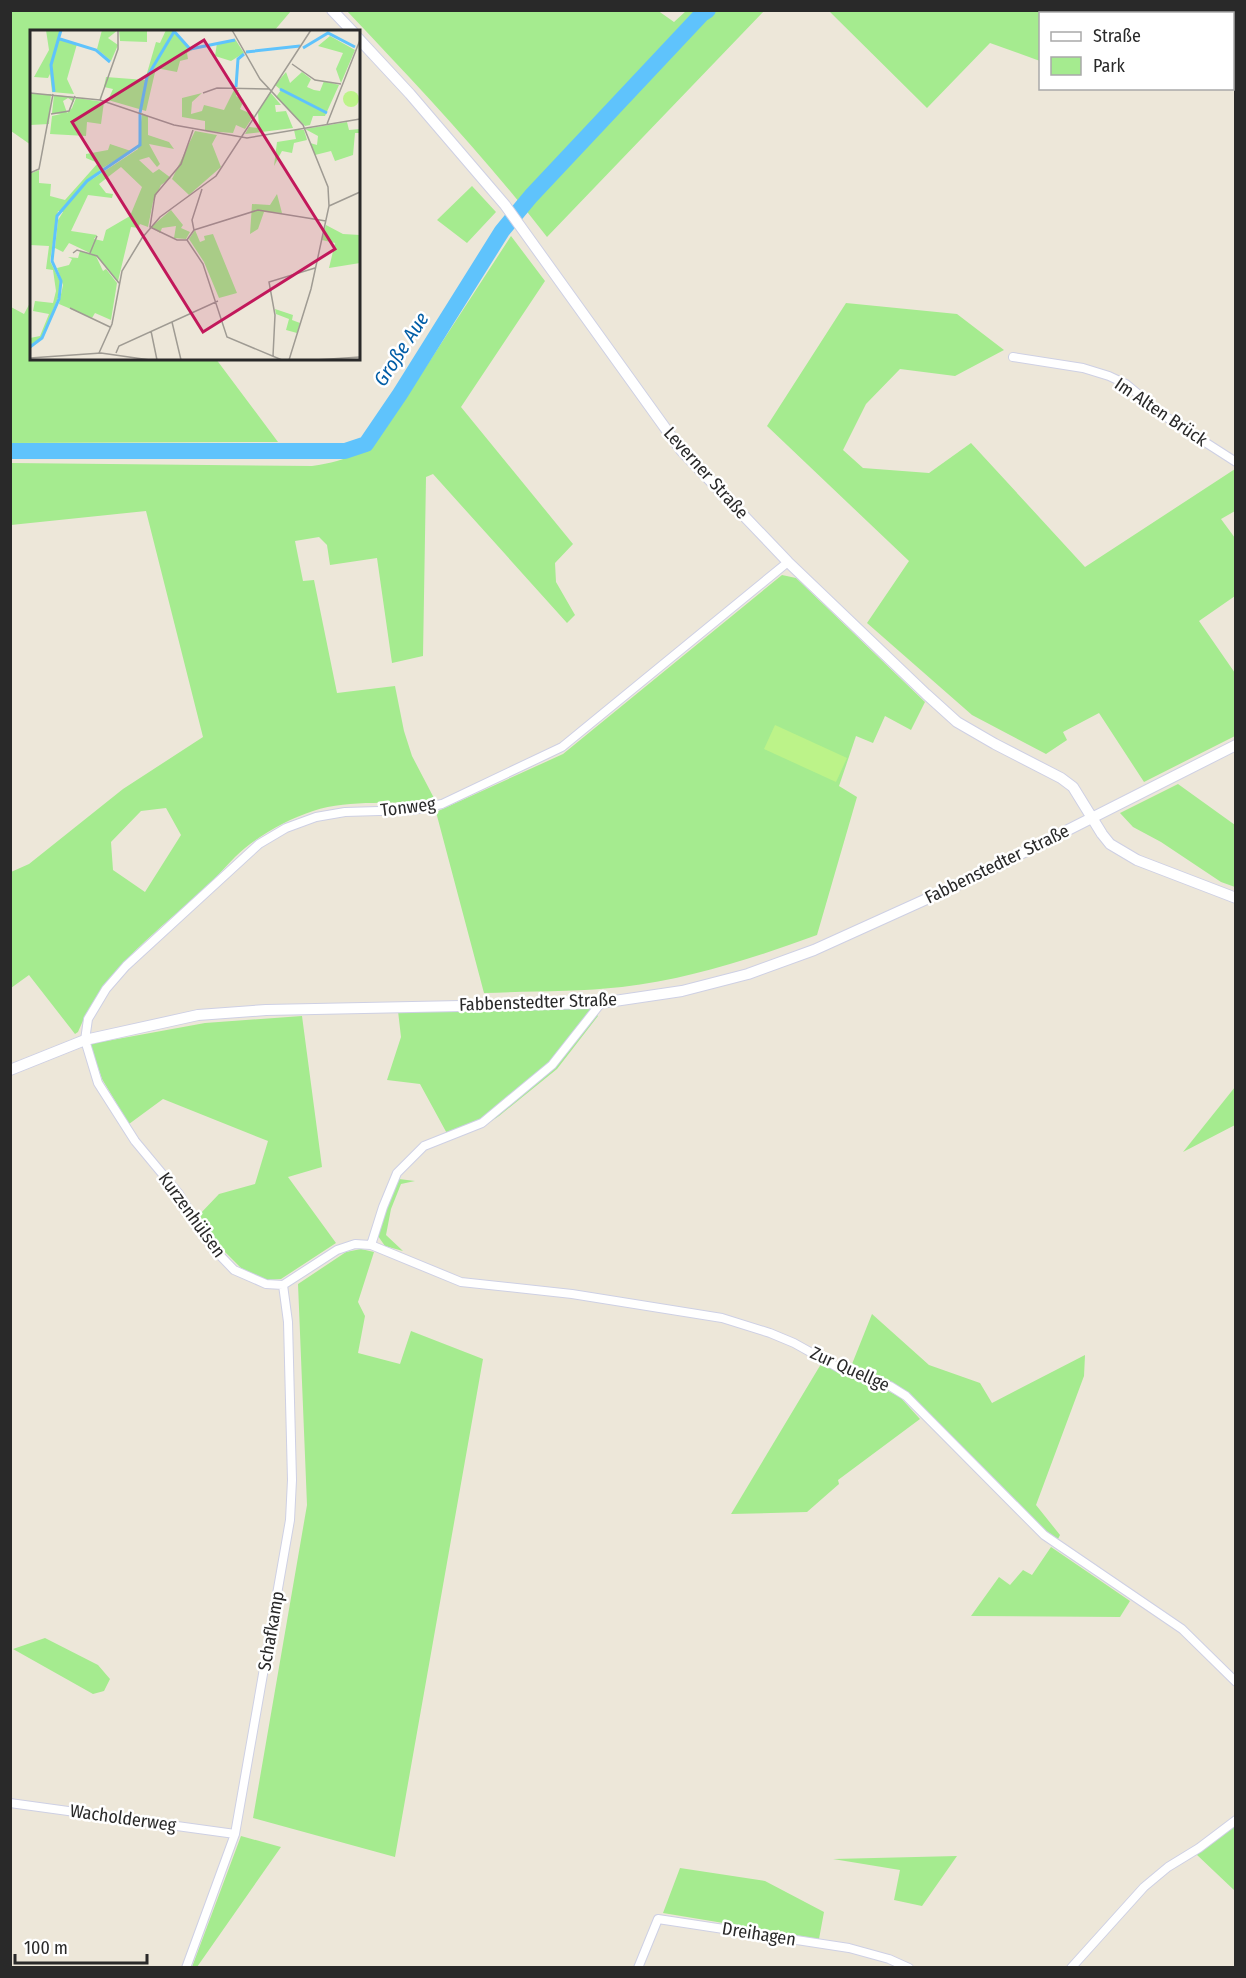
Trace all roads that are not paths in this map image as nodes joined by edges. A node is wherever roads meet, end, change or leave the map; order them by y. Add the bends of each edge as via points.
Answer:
1 (332, 10) edge
2 (351, 30) edge
3 (360, 40) edge
4 (1013, 357) dead end
5 (1236, 462) edge
6 (788, 562) junction
7 (1236, 745) edge
8 (1092, 817) junction
9 (1236, 898) edge
10 (601, 1003) junction
11 (85, 1040) junction
12 (10, 1070) edge
13 (371, 1245) junction
14 (283, 1285) junction
15 (1236, 1682) edge
16 (10, 1803) edge
17 (1236, 1820) edge
18 (235, 1834) junction
19 (186, 1968) edge
20 (638, 1968) edge
21 (909, 1968) edge
22 (1071, 1968) edge

1 - 2 street
3 - 6 street, Leverner Straße via 506,205 681,450
4 - 5 street, Im Alten Brück via 1083,368 1126,384 1166,417
6 - 8 street, Leverner Straße via 957,722 1061,778 1072,787
6 - 11 street, Tonweg via 562,747 442,804 316,817 259,844 126,966 88,1019
7 - 8 street, Fabbenstedter Straße
8 - 9 street, Leverner Straße via 1118,850
8 - 10 street, Fabbenstedter Straße via 973,878 814,950 748,974 682,991
10 - 11 street, Fabbenstedter Straße via 266,1010 198,1015
10 - 13 street via 552,1065 482,1123 424,1146 398,1173
11 - 12 street, Fabbenstedter Straße
11 - 14 street, Kurzenhülsen via 98,1083 135,1141 179,1194 211,1246 234,1270 266,1284
13 - 14 street via 355,1244 337,1250
13 - 15 street, Zur Quellge via 461,1282 572,1294 722,1318 770,1333 837,1366 890,1386 906,1396 1044,1535 1182,1629
14 - 18 street, Schafkamp via 288,1322 290,1520
16 - 18 street, Wacholderweg
17 - 22 street via 1152,1880
18 - 19 street, Schafkamp
20 - 21 street, Dreihagen via 658,1919 849,1948

